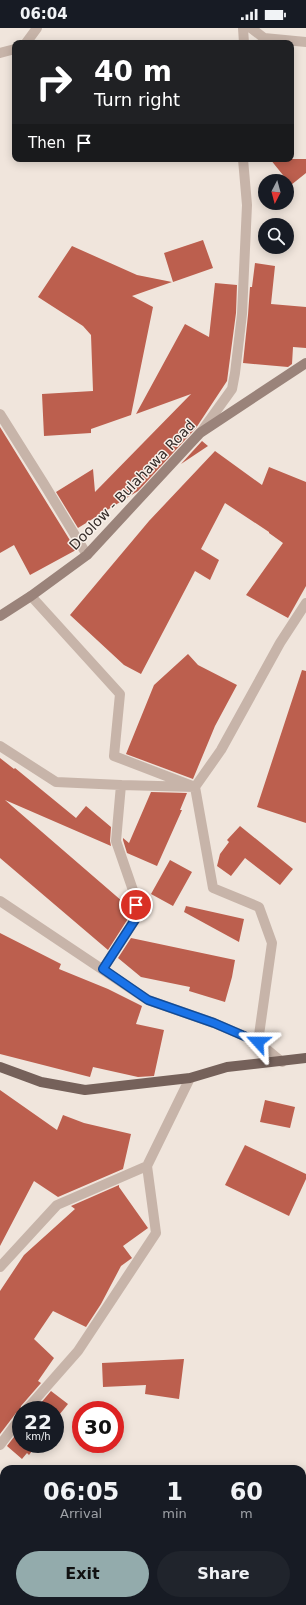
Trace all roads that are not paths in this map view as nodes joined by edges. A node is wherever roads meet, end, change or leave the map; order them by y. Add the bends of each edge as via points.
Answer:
1 (37, 28) edge
2 (243, 28) edge
3 (251, 28) edge
4 (28, 40) edge
5 (244, 40) edge
6 (285, 40) edge
7 (294, 41) edge
8 (306, 42) edge
9 (12, 50) edge
10 (0, 53) edge
11 (242, 162) edge
12 (306, 363) edge
13 (0, 414) edge
14 (200, 433) junction
15 (87, 555) junction
16 (31, 596) junction
17 (306, 603) edge
18 (0, 616) edge
19 (0, 746) edge
20 (121, 785) junction
21 (195, 787) junction
22 (0, 901) edge
23 (103, 969) junction
24 (258, 1042) junction
25 (306, 1058) edge
26 (282, 1062) junction
27 (0, 1067) edge
28 (190, 1078) junction
29 (147, 1166) junction
30 (0, 1267) edge
31 (34, 1401) edge
32 (12, 1428) edge
33 (0, 1445) edge

1 - 4 street
2 - 5 street
3 - 6 street via 264,38
7 - 8 street
9 - 10 street
11 - 14 street via 247,205 242,314 235,373 232,389
12 - 14 main road, Doolow - Bulahawa Road
13 - 15 street
14 - 15 main road, Doolow - Bulahawa Road
15 - 16 main road, Doolow - Bulahawa Road
16 - 18 main road, Doolow - Bulahawa Road
16 - 21 street via 120,694 114,756
17 - 21 street via 280,643 221,750
19 - 20 street via 56,782
20 - 21 street
20 - 23 street via 116,841 135,896 138,915
21 - 24 street via 213,888 259,907 272,943
22 - 23 street
23 - 24 street via 148,1000 214,1023
24 - 26 street
25 - 26 main road
26 - 28 main road via 227,1067
27 - 28 main road via 41,1082 86,1090
28 - 29 street
29 - 30 street via 57,1205
29 - 31 street via 156,1233 78,1351
32 - 33 street

